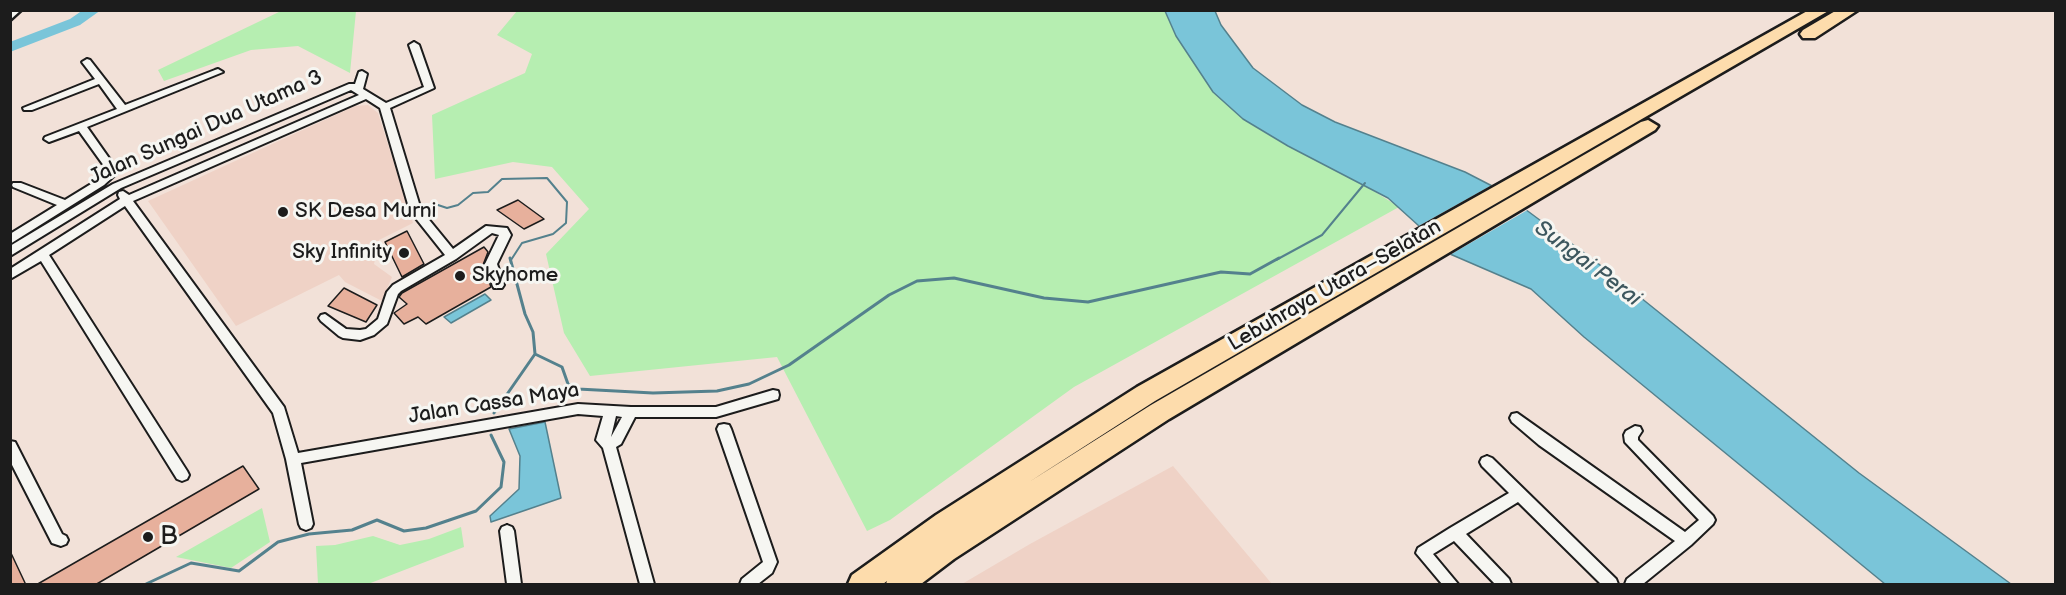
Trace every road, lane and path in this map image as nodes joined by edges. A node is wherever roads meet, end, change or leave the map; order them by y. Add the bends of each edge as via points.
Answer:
1 (16, 10) edge
2 (1804, 10) edge
3 (1822, 10) edge
4 (1850, 10) edge
5 (10, 17) edge
6 (1766, 43) junction
7 (414, 45) dead end
8 (87, 62) dead end
9 (218, 72) dead end
10 (362, 74) dead end
11 (101, 80) junction
12 (361, 93) junction
13 (384, 107) junction
14 (28, 108) dead end
15 (123, 110) junction
16 (81, 126) junction
17 (49, 139) dead end
18 (1559, 168) junction
19 (17, 185) dead end
20 (118, 190) junction
21 (66, 205) junction
22 (10, 240) edge
23 (10, 252) edge
24 (43, 255) junction
25 (452, 256) junction
26 (10, 261) edge
27 (1389, 266) junction
28 (10, 274) edge
29 (498, 285) dead end
30 (325, 318) dead end
31 (772, 395) dead end
32 (611, 412) junction
33 (631, 412) junction
34 (1517, 418) dead end
35 (724, 429) dead end
36 (1635, 431) dead end
37 (609, 445) junction
38 (10, 446) edge
39 (293, 459) junction
40 (1487, 462) dead end
41 (182, 475) dead end
42 (1519, 494) junction
43 (306, 524) dead end
44 (507, 531) dead end
45 (1455, 532) junction
46 (61, 540) dead end
47 (1686, 541) junction
48 (514, 585) edge
49 (647, 585) edge
50 (747, 585) edge
51 (862, 585) edge
52 (900, 585) edge
53 (1451, 585) edge
54 (1504, 585) edge
55 (1611, 585) edge
56 (1632, 585) edge

1 - 5 street
2 - 6 highway
3 - 6 highway, Lebuhraya Utara–Selatan
4 - 18 highway, Lebuhraya Utara–Selatan
6 - 18 highway, Lebuhraya Utara–Selatan
7 - 13 street via 429,88
8 - 11 street
9 - 15 street
10 - 12 street
11 - 14 street
11 - 15 street
12 - 13 street
12 - 20 street
12 - 20 street, Jalan Sungai Dua Utama 3 via 353,86 347,87
13 - 25 street via 416,211
15 - 16 street
16 - 17 street
16 - 20 street via 113,171
18 - 27 highway, Lebuhraya Utara–Selatan
19 - 21 street
20 - 21 street
20 - 23 street, Jalan Sungai Dua Utama 3
20 - 24 street
20 - 26 street, Jalan Sungai Dua Utama 3
20 - 39 street via 279,411
21 - 22 street
24 - 28 street
24 - 41 street
25 - 29 street via 486,230 503,231 505,239 491,264
25 - 30 street via 397,288 383,321 370,333 343,333
27 - 51 highway, Lebuhraya Utara–Selatan via 1146,394 945,523
27 - 52 highway, Lebuhraya Utara–Selatan via 1071,467 944,550
31 - 33 street, Jalan Cassa Maya via 716,412
32 - 33 street, Jalan Cassa Maya
32 - 37 street via 603,440
32 - 39 street, Jalan Cassa Maya via 578,409
33 - 37 street via 616,440
34 - 47 street
35 - 50 street via 770,562
36 - 47 street via 1632,442 1708,520
37 - 49 street
38 - 46 street via 57,540
39 - 43 street
40 - 42 street
42 - 45 street
42 - 55 street
44 - 48 street
45 - 53 street via 1423,553
45 - 54 street
47 - 56 street

